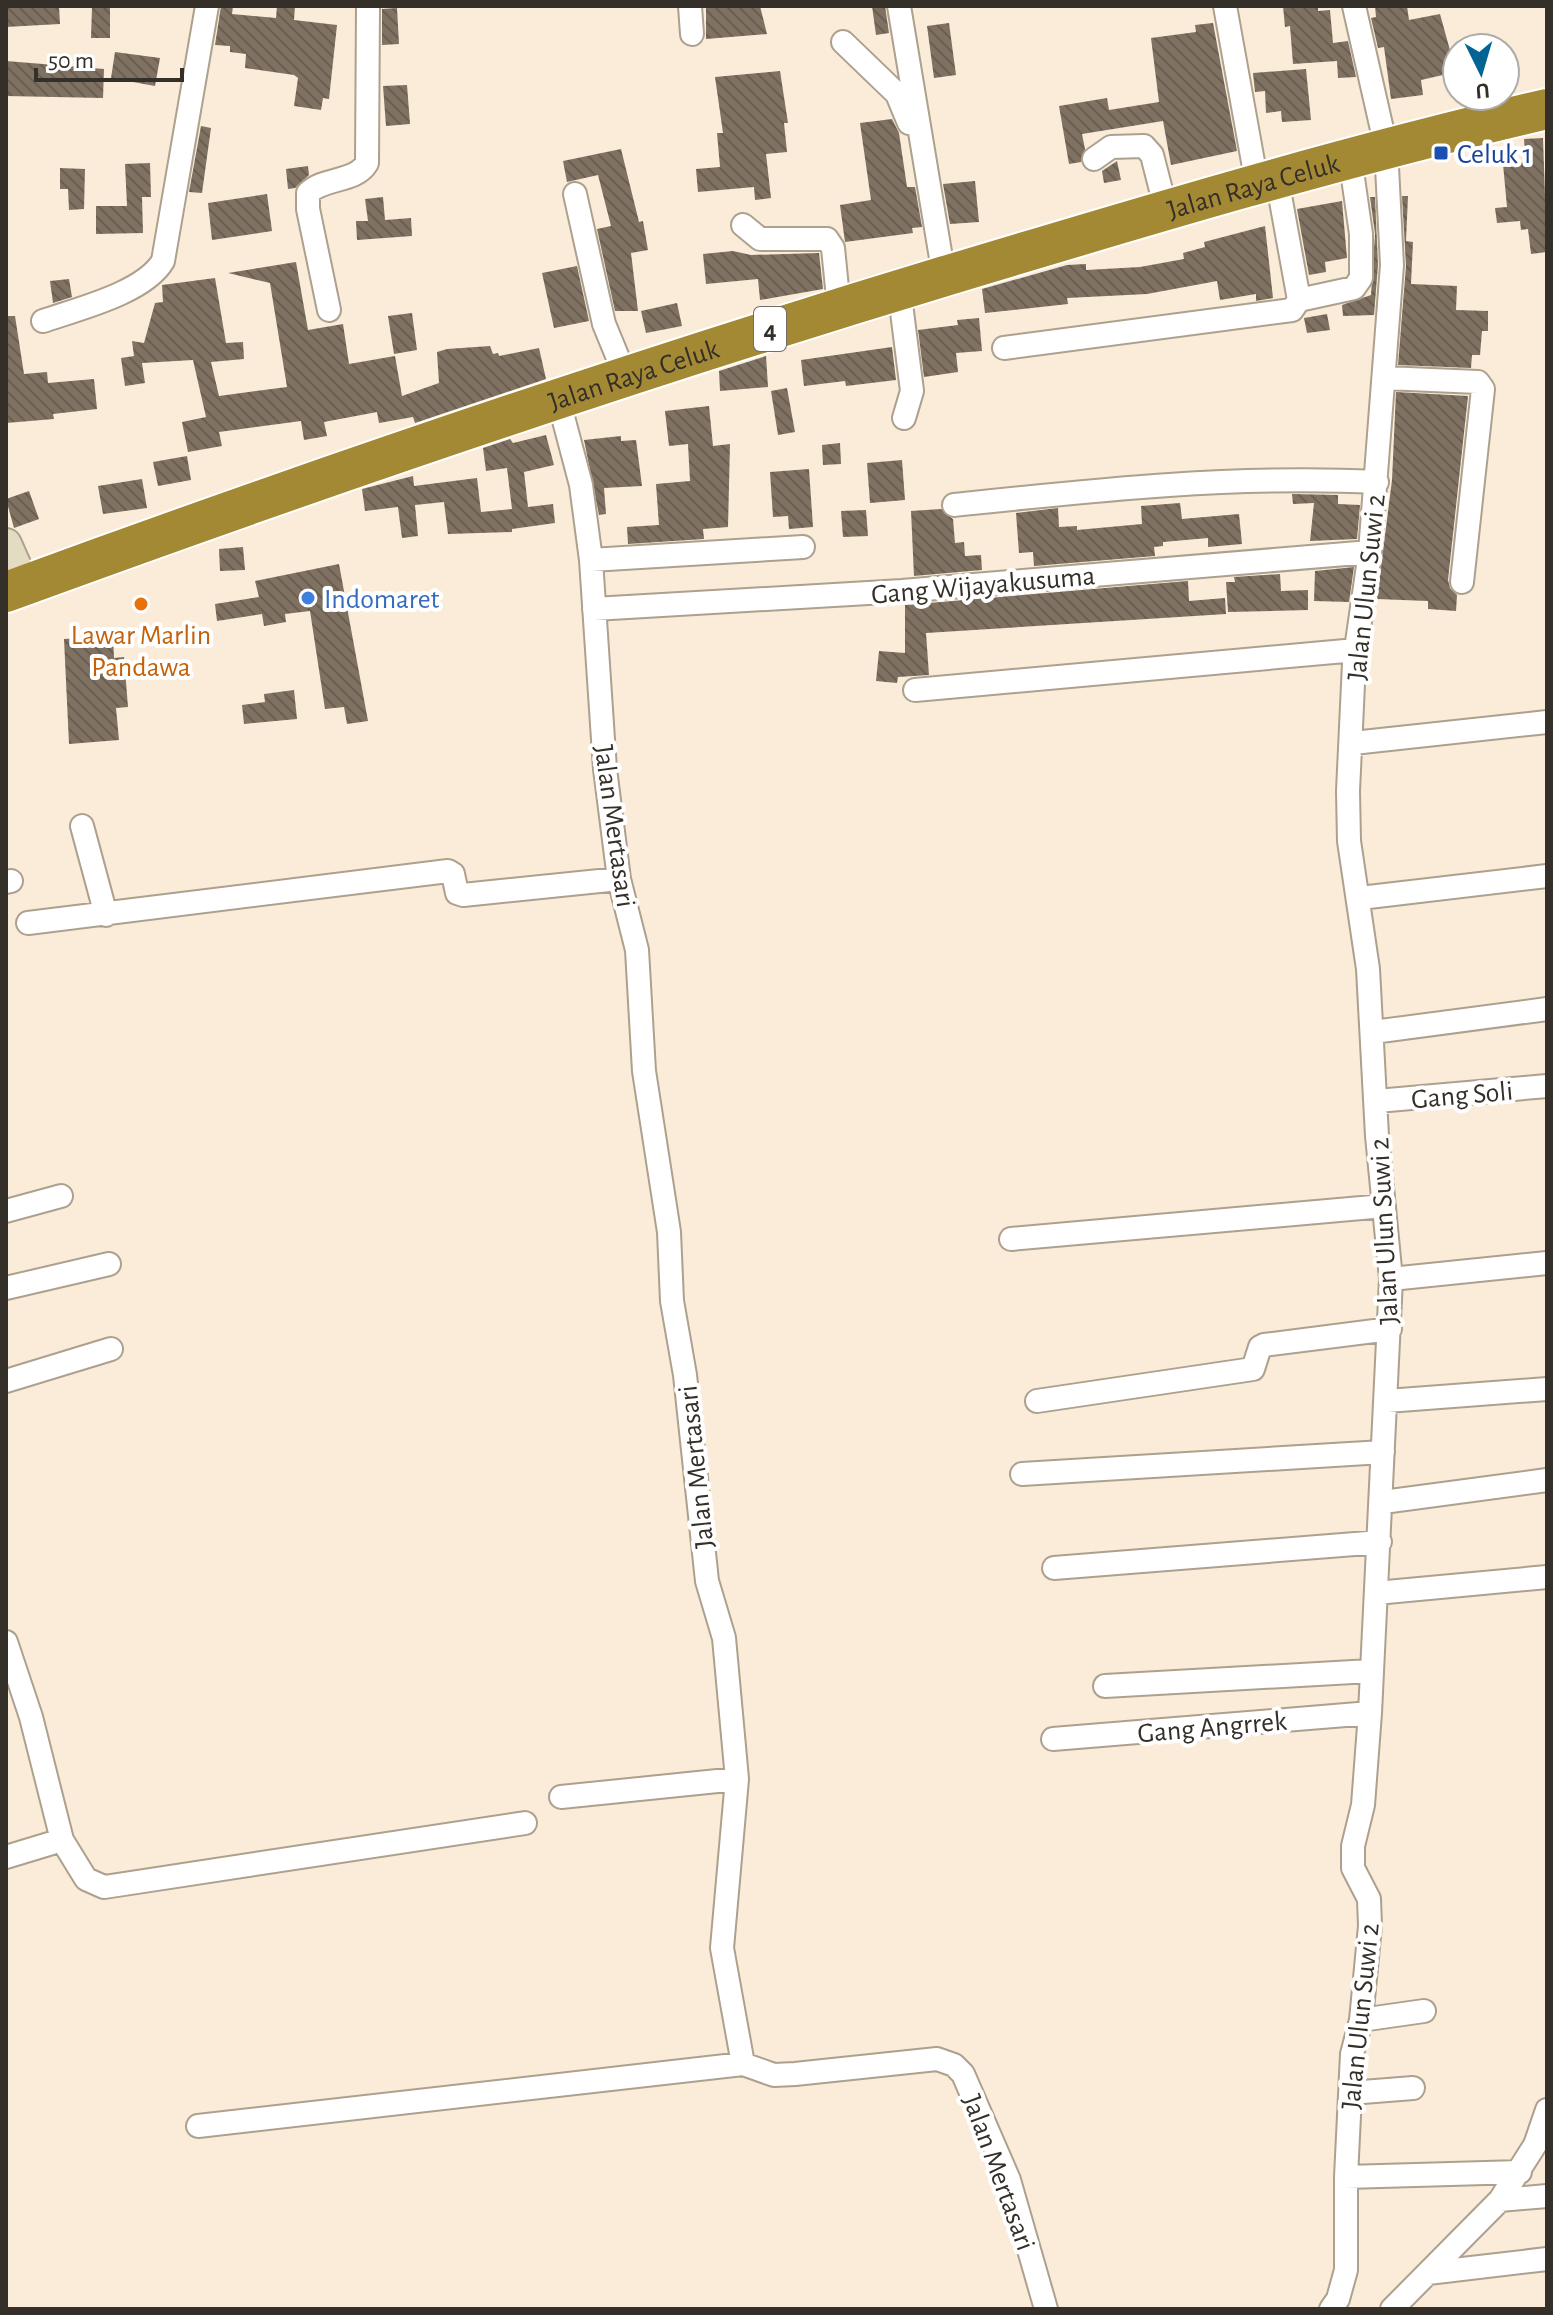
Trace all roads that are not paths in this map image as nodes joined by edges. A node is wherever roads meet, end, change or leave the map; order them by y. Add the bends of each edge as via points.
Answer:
1 (207, 6) edge
2 (368, 6) edge
3 (690, 6) edge
4 (899, 6) edge
5 (1225, 6) edge
6 (1354, 6) edge
7 (692, 34) dead end
8 (843, 42) dead end
9 (1547, 109) edge
10 (1368, 152) junction
11 (1094, 159) dead end
12 (1267, 182) junction
13 (575, 194) dead end
14 (1163, 198) dead end
15 (743, 225) dead end
16 (924, 282) junction
17 (1299, 300) junction
18 (839, 308) junction
19 (329, 310) dead end
20 (43, 321) dead end
21 (1004, 348) dead end
22 (625, 375) junction
23 (1385, 378) junction
24 (558, 398) junction
25 (904, 418) dead end
26 (1377, 482) junction
27 (954, 505) dead end
28 (6, 544) edge
29 (803, 547) dead end
30 (1370, 552) junction
31 (591, 560) junction
32 (1462, 582) dead end
33 (15, 588) edge
34 (594, 609) junction
35 (1356, 650) junction
36 (915, 690) dead end
37 (1547, 722) edge
38 (1353, 743) junction
39 (82, 826) dead end
40 (1547, 876) edge
41 (619, 879) junction
42 (1360, 898) junction
43 (106, 915) junction
44 (28, 923) dead end
45 (1547, 1009) edge
46 (1373, 1032) junction
47 (1547, 1086) edge
48 (1377, 1101) junction
49 (61, 1196) dead end
50 (1384, 1206) junction
51 (6, 1211) edge
52 (1011, 1239) dead end
53 (1547, 1263) edge
54 (109, 1264) dead end
55 (1391, 1279) junction
56 (6, 1288) edge
57 (1390, 1329) junction
58 (111, 1349) dead end
59 (6, 1381) edge
60 (1547, 1389) edge
61 (1037, 1401) dead end
62 (1387, 1401) junction
63 (1383, 1452) junction
64 (1022, 1474) dead end
65 (1547, 1480) edge
66 (1383, 1502) junction
67 (1380, 1542) junction
68 (1054, 1568) dead end
69 (1547, 1577) edge
70 (1376, 1593) junction
71 (6, 1642) edge
72 (1370, 1671) junction
73 (1105, 1686) dead end
74 (1370, 1713) junction
75 (1053, 1739) dead end
76 (737, 1779) junction
77 (561, 1797) dead end
78 (525, 1823) dead end
79 (62, 1840) junction
80 (6, 1857) edge
81 (1424, 2011) dead end
82 (1361, 2020) junction
83 (743, 2064) junction
84 (1413, 2088) dead end
85 (1350, 2093) junction
86 (1547, 2110) edge
87 (198, 2126) dead end
88 (1541, 2143) edge
89 (1520, 2172) junction
90 (1346, 2177) junction
91 (1547, 2196) edge
92 (1500, 2200) junction
93 (1547, 2259) edge
94 (1428, 2273) junction
95 (1046, 2309) edge
96 (1331, 2309) edge
97 (1392, 2309) edge

1 - 20 street via 163,261 150,277
2 - 19 street via 367,163 362,171 317,185 308,193
3 - 7 street
4 - 16 street
5 - 12 street
6 - 10 street
8 - 16 street via 897,94 907,113
9 - 10 highway, Jalan Raya Celuk / 4
10 - 12 highway, Jalan Raya Celuk / 4
10 - 17 street via 1361,278 1354,288
10 - 23 street, Jalan Ulun Suwi 2 via 1392,265
11 - 14 street via 1111,147 1144,146 1152,155
12 - 16 highway, Jalan Raya Celuk / 4
12 - 17 street
13 - 22 street via 604,324
15 - 18 street via 760,239 827,239 833,248
16 - 18 highway, Jalan Raya Celuk / 4
16 - 25 street
17 - 21 street via 1292,310
18 - 22 highway, Jalan Raya Celuk / 4
22 - 24 highway, Jalan Raya Celuk / 4
23 - 26 street, Jalan Ulun Suwi 2
23 - 32 street via 1464,380 1478,382 1483,389
24 - 31 street, Jalan Mertasari via 581,485
24 - 33 highway, Jalan Raya Celuk / 4
26 - 27 street via 1284,478 1168,483
26 - 30 street, Jalan Ulun Suwi 2
28 - 33 street
29 - 31 street
30 - 34 street, Gang Wijayakusuma via 902,591
30 - 35 street, Jalan Ulun Suwi 2
31 - 34 street, Jalan Mertasari
34 - 41 street, Jalan Mertasari
35 - 36 street
35 - 38 street, Jalan Ulun Suwi 2
37 - 38 street
38 - 42 street, Jalan Ulun Suwi 2 via 1349,841
39 - 43 street
40 - 42 street
41 - 43 street via 463,895 457,893 455,877 448,871
41 - 76 street, Jalan Mertasari via 637,950 644,1071 669,1232 672,1301 707,1581 724,1638
42 - 46 street, Jalan Ulun Suwi 2
43 - 44 street
45 - 46 street
46 - 48 street, Jalan Ulun Suwi 2
47 - 48 street, Gang Soli
48 - 50 street, Jalan Ulun Suwi 2
49 - 51 street
50 - 52 street
50 - 55 street, Jalan Ulun Suwi 2
53 - 55 street
54 - 56 street
55 - 57 street, Jalan Ulun Suwi 2
57 - 61 street via 1261,1346 1253,1369
57 - 62 street, Jalan Ulun Suwi 2
58 - 59 street
60 - 62 street
62 - 63 street, Jalan Ulun Suwi 2
63 - 64 street
63 - 66 street, Jalan Ulun Suwi 2
65 - 66 street
66 - 67 street, Jalan Ulun Suwi 2
67 - 68 street
67 - 70 street, Jalan Ulun Suwi 2
69 - 70 street
70 - 72 street, Jalan Ulun Suwi 2
71 - 79 street
72 - 73 street
72 - 74 street, Jalan Ulun Suwi 2
74 - 75 street, Gang Angrrek
74 - 82 street, Jalan Ulun Suwi 2 via 1363,1805 1353,1846 1353,1868 1370,1912
76 - 77 street
76 - 83 street, Jalan Mertasari via 722,1948
78 - 79 street via 104,1887 86,1879
79 - 80 street
81 - 82 street
82 - 85 street, Jalan Ulun Suwi 2
83 - 87 street
83 - 95 street, Jalan Mertasari via 774,2075 937,2059 954,2065 963,2074 1009,2180
84 - 85 street
85 - 90 street, Jalan Ulun Suwi 2
86 - 88 street
88 - 89 street
89 - 90 street
89 - 92 street
90 - 96 street, Jalan Ulun Suwi 2 via 1346,2270
91 - 92 street
92 - 94 street
93 - 94 street
94 - 97 street

